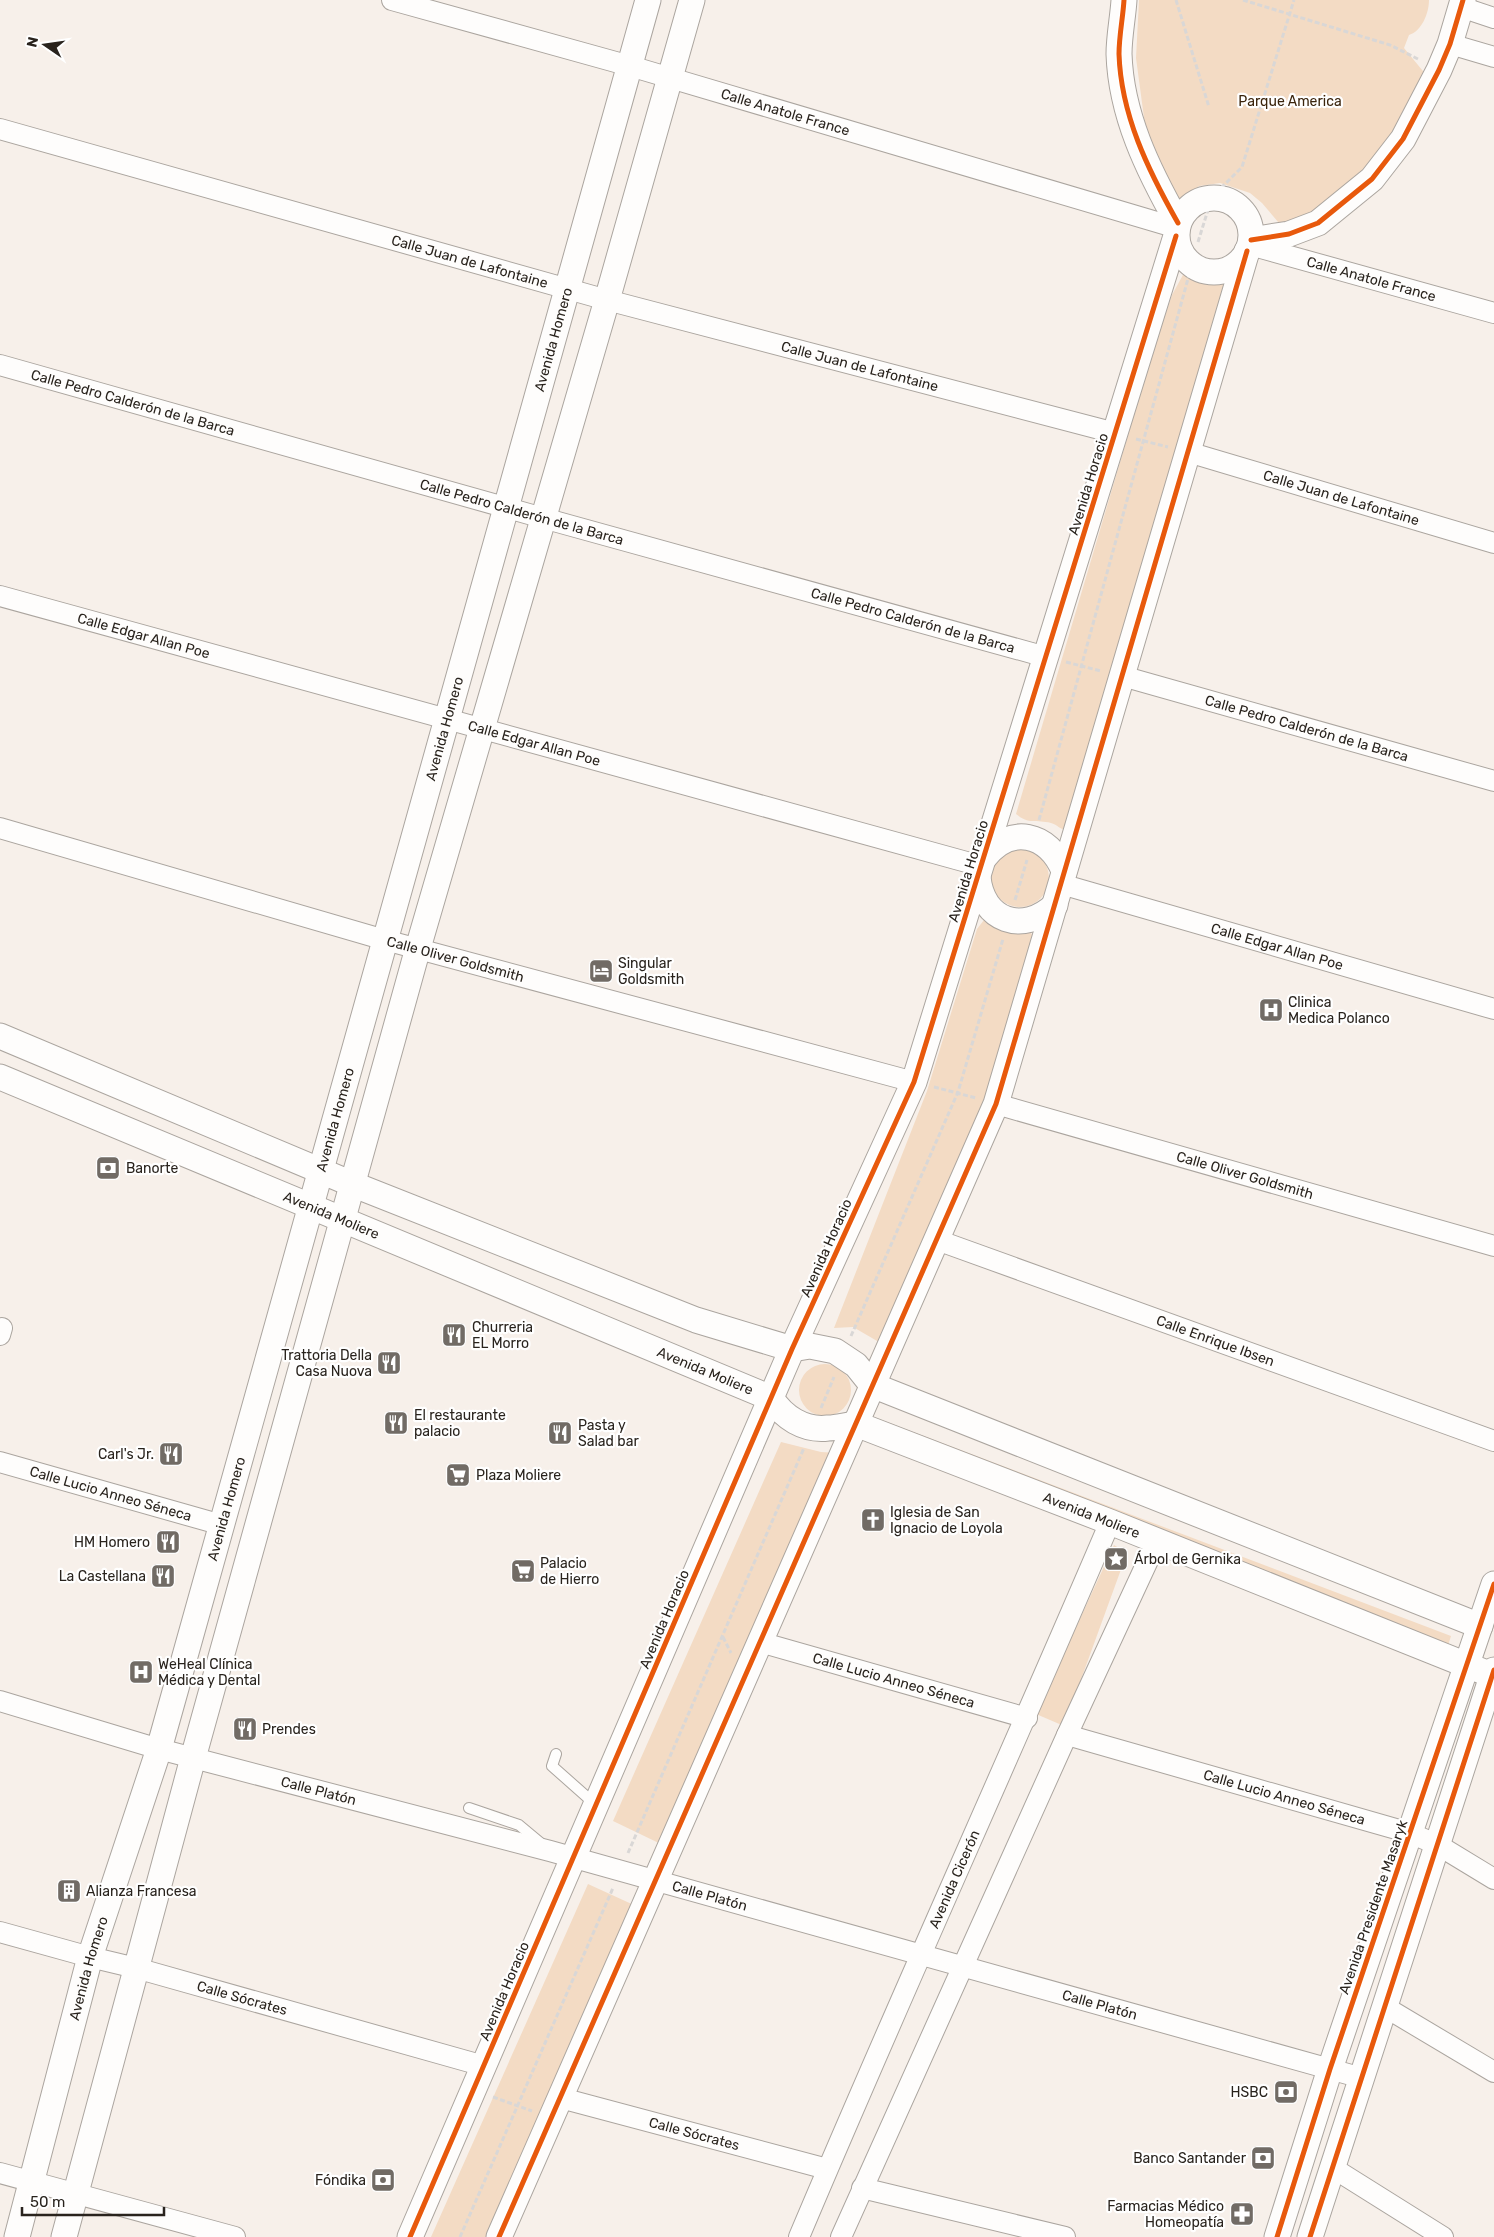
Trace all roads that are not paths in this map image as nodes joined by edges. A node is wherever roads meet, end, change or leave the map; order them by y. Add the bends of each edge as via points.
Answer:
1 (392, 0) edge
2 (648, 0) edge
3 (692, 0) edge
4 (1124, 0) edge
5 (1462, 4) edge
6 (1494, 18) edge
7 (1450, 44) junction
8 (1494, 57) edge
9 (630, 66) junction
10 (670, 78) junction
11 (0, 129) edge
12 (1177, 229) junction
13 (1249, 246) junction
14 (568, 288) junction
15 (607, 300) junction
16 (1494, 313) edge
17 (0, 365) edge
18 (1115, 433) junction
19 (1188, 452) junction
20 (507, 508) junction
21 (543, 518) junction
22 (1494, 543) edge
23 (0, 596) edge
24 (1046, 657) junction
25 (1122, 676) junction
26 (448, 719) junction
27 (480, 728) junction
28 (1494, 781) edge
29 (0, 828) edge
30 (981, 867) junction
31 (1060, 887) junction
32 (386, 940) junction
33 (418, 948) junction
34 (1494, 1009) edge
35 (0, 1036) edge
36 (0, 1077) edge
37 (914, 1082) junction
38 (996, 1104) junction
39 (321, 1171) junction
40 (352, 1184) junction
41 (311, 1206) junction
42 (342, 1220) junction
43 (937, 1240) junction
44 (1494, 1246) edge
45 (792, 1349) junction
46 (872, 1385) junction
47 (771, 1398) junction
48 (856, 1424) junction
49 (1494, 1442) edge
50 (0, 1462) edge
51 (1110, 1522) junction
52 (222, 1525) junction
53 (1157, 1541) junction
54 (1494, 1584) edge
55 (1480, 1626) junction
56 (760, 1642) junction
57 (1467, 1665) junction
58 (1493, 1674) edge
59 (0, 1702) edge
60 (1027, 1718) junction
61 (1067, 1734) junction
62 (159, 1749) junction
63 (556, 1754) dead end
64 (193, 1758) junction
65 (596, 1805) junction
66 (469, 1808) dead end
67 (1410, 1833) junction
68 (1438, 1845) junction
69 (550, 1851) junction
70 (574, 1858) junction
71 (1494, 1879) edge
72 (656, 1881) junction
73 (0, 1932) edge
74 (920, 1956) junction
75 (90, 1957) junction
76 (962, 1966) junction
77 (136, 1968) junction
78 (1385, 2008) junction
79 (484, 2066) junction
80 (1330, 2069) junction
81 (1494, 2072) edge
82 (1362, 2078) junction
83 (556, 2108) junction
84 (1333, 2168) junction
85 (827, 2169) junction
86 (0, 2173) edge
87 (33, 2182) junction
88 (862, 2188) junction
89 (76, 2193) junction
90 (17, 2237) edge
91 (64, 2237) edge
92 (235, 2237) edge
93 (410, 2237) edge
94 (500, 2237) edge
95 (799, 2237) edge
96 (841, 2237) edge
97 (1065, 2237) edge
98 (1277, 2237) edge
99 (1310, 2237) edge
100 (1443, 2237) edge

1 - 9 street, Calle Anatole France
2 - 9 street, Avenida Homero
3 - 10 street
4 - 12 street via 1119,54 1126,100 1137,142
5 - 6 street
5 - 7 street
7 - 8 street
7 - 13 street via 1403,139 1372,179 1318,223
9 - 10 street, Calle Anatole France
9 - 14 street, Avenida Homero
10 - 12 street, Calle Anatole France
10 - 15 street
11 - 14 street, Calle Juan de Lafontaine
12 - 13 street via 1180,253 1201,271 1212,273 1233,268
12 - 13 street via 1184,213 1201,200 1212,198 1233,202 1247,218 1251,229
12 - 18 street, Avenida Horacio
13 - 16 street, Calle Anatole France
13 - 19 street
14 - 15 street, Calle Juan de Lafontaine
14 - 20 street, Avenida Homero
15 - 18 street, Calle Juan de Lafontaine
15 - 21 street
17 - 20 street, Calle Pedro Calderón de la Barca
18 - 24 street, Avenida Horacio
19 - 22 street, Calle Juan de Lafontaine
19 - 25 street
20 - 21 street, Calle Pedro Calderón de la Barca
20 - 26 street, Avenida Homero
21 - 24 street, Calle Pedro Calderón de la Barca
21 - 27 street
23 - 26 street, Calle Edgar Allan Poe
24 - 30 street, Avenida Horacio
25 - 28 street, Calle Pedro Calderón de la Barca
25 - 31 street
26 - 27 street, Calle Edgar Allan Poe
26 - 32 street, Avenida Homero
27 - 30 street, Calle Edgar Allan Poe
27 - 33 street
29 - 32 street, Calle Oliver Goldsmith
30 - 31 street via 993,848 1010,838 1033,839 1050,848
30 - 31 street via 981,893 989,907 1009,920 1030,920 1042,915
30 - 37 street, Avenida Horacio
31 - 34 street, Calle Edgar Allan Poe
31 - 38 street
32 - 33 street, Calle Oliver Goldsmith
32 - 39 street, Avenida Homero
33 - 37 street, Calle Oliver Goldsmith
33 - 40 street
35 - 39 street
36 - 41 street, Avenida Moliere
37 - 45 street, Avenida Horacio
38 - 43 street
38 - 44 street, Calle Oliver Goldsmith
39 - 40 street
39 - 41 street, Avenida Homero
40 - 42 street
40 - 45 street via 696,1320
41 - 42 street, Avenida Moliere
41 - 52 street, Avenida Homero
42 - 47 street, Avenida Moliere
42 - 64 street
43 - 46 street
43 - 49 street, Calle Enrique Ibsen
45 - 46 street via 819,1347 843,1355 856,1364
45 - 47 street, Avenida Horacio
46 - 48 street
46 - 55 street
47 - 48 street, Avenida Moliere via 790,1418 813,1428
47 - 65 street, Avenida Horacio
48 - 51 street, Avenida Moliere
48 - 56 street
50 - 52 street, Calle Lucio Anneo Séneca
51 - 53 street, Avenida Moliere
51 - 60 street, Avenida Cicerón
52 - 62 street, Avenida Homero
53 - 57 street, Avenida Moliere
53 - 61 street
54 - 55 street, Avenida Presidente Masaryk
55 - 57 street, Avenida Presidente Masaryk
56 - 60 street, Calle Lucio Anneo Séneca
56 - 72 street
57 - 58 street, Avenida Moliere
57 - 67 street, Avenida Presidente Masaryk
58 - 68 street
59 - 62 street, Calle Platón
60 - 74 street, Avenida Cicerón
61 - 67 street, Calle Lucio Anneo Séneca
61 - 76 street
62 - 64 street, Calle Platón
62 - 75 street, Avenida Homero
63 - 65 lane via 552,1766
64 - 69 street, Calle Platón
64 - 77 street
65 - 70 street, Avenida Horacio
66 - 69 lane via 519,1825
67 - 68 street, Calle Lucio Anneo Séneca
67 - 80 street, Avenida Presidente Masaryk
68 - 71 street, Calle Lucio Anneo Séneca
68 - 78 street
69 - 70 street, Calle Platón
70 - 72 street, Calle Platón
70 - 79 street, Avenida Horacio
72 - 74 street, Calle Platón
72 - 83 street
73 - 75 street, Calle Sócrates
74 - 76 street, Calle Platón
74 - 85 street, Avenida Cicerón
75 - 77 street, Calle Sócrates
75 - 87 street, Avenida Homero
76 - 80 street, Calle Platón
76 - 88 street
77 - 79 street, Calle Sócrates
77 - 89 street
78 - 81 street
78 - 82 street
79 - 93 street, Avenida Horacio
80 - 82 street, Calle Platón
80 - 98 street, Avenida Presidente Masaryk
82 - 84 street
83 - 85 street, Calle Sócrates
83 - 94 street
84 - 99 street
84 - 100 street
85 - 95 street, Avenida Cicerón
86 - 87 street
87 - 89 street
87 - 90 street, Avenida Homero
88 - 96 street
88 - 97 street
89 - 91 street
89 - 92 street

